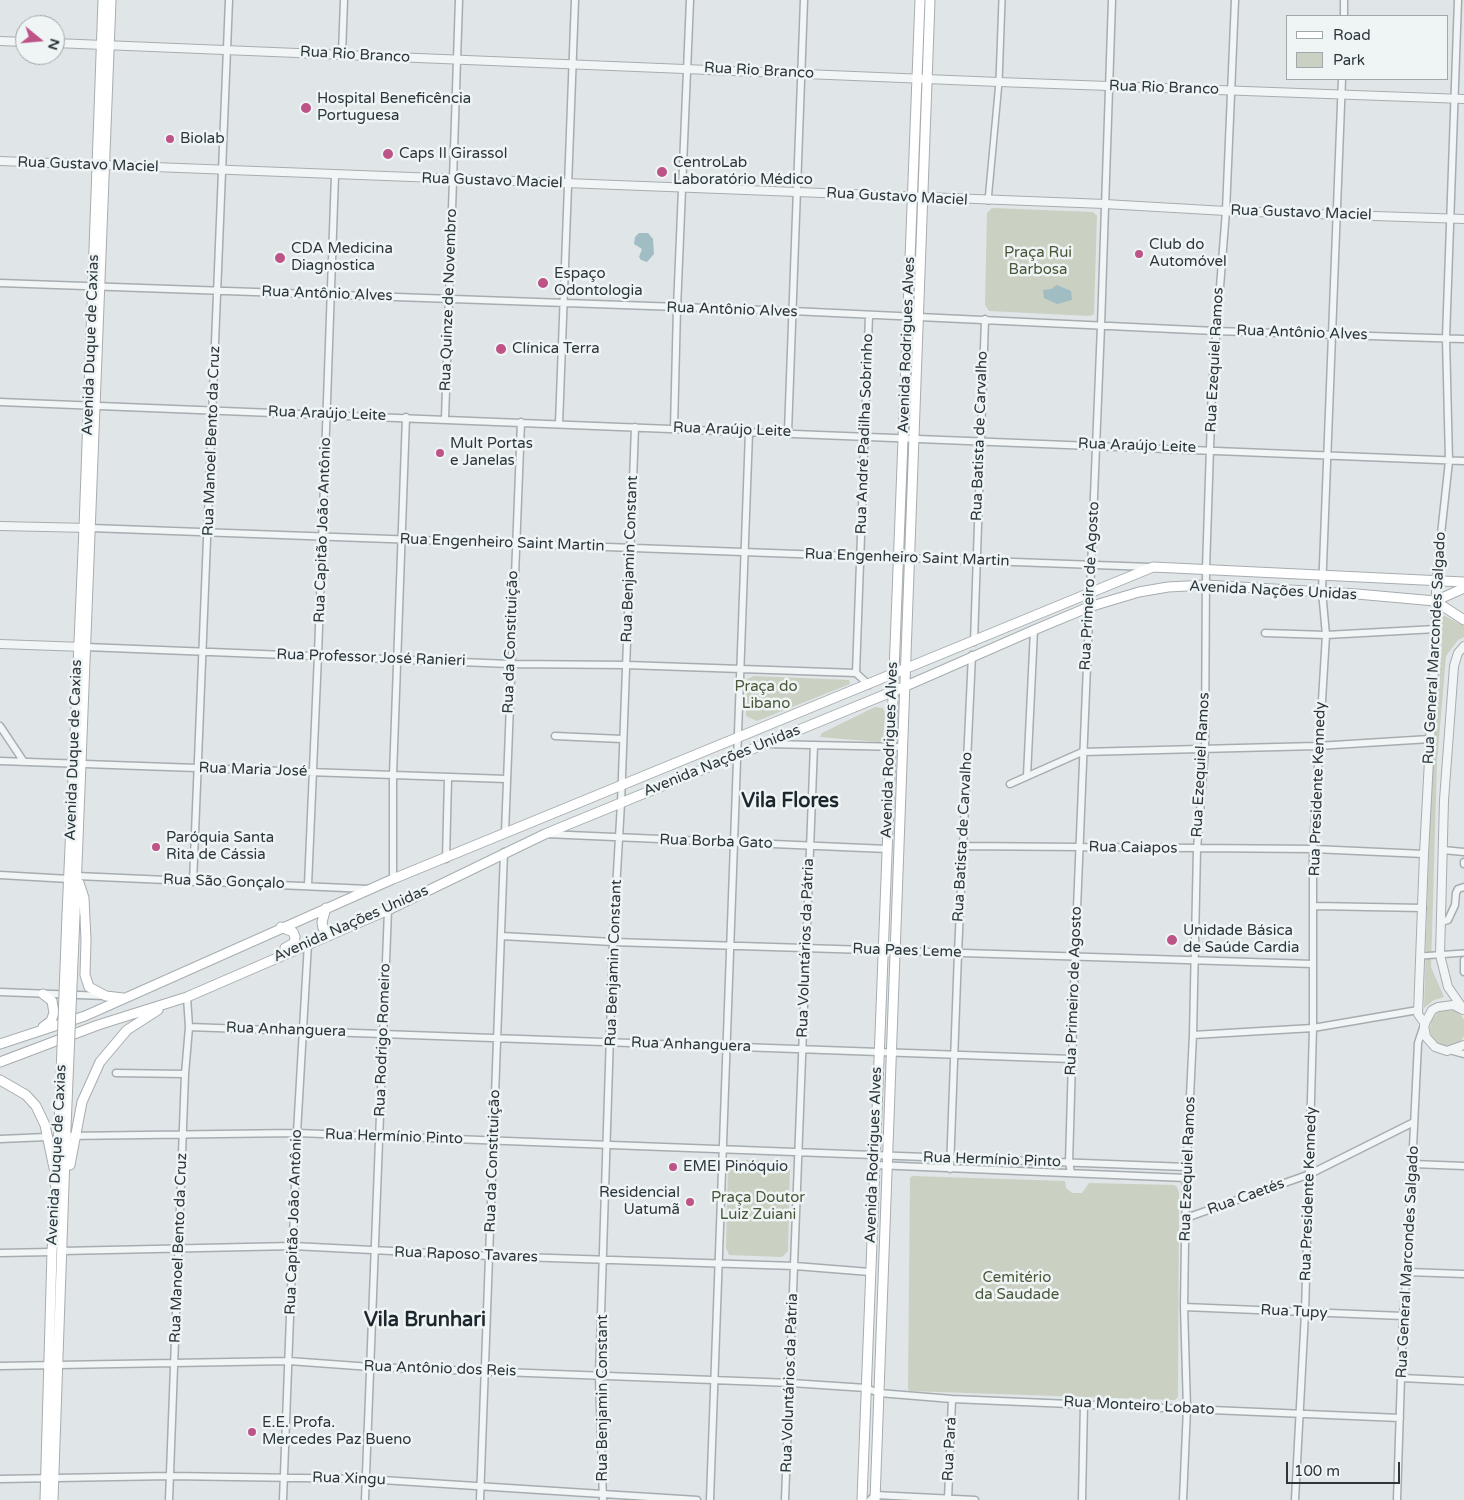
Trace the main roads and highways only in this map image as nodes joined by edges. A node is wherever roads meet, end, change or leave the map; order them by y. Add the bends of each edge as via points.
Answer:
1 (103, 0) edge
2 (111, 0) edge
3 (920, 0) edge
4 (930, 0) edge
5 (105, 45) junction
6 (1464, 582) edge
7 (1464, 588) edge
8 (1435, 601) junction
9 (1464, 620) edge
10 (907, 668) junction
11 (893, 675) junction
12 (906, 686) junction
13 (893, 690) junction
14 (74, 878) junction
15 (326, 908) junction
16 (281, 927) junction
17 (333, 933) junction
18 (278, 956) junction
19 (44, 994) road end
20 (126, 998) junction
21 (164, 1004) junction
22 (40, 1030) junction
23 (0, 1044) edge
24 (0, 1062) edge
25 (0, 1080) edge
26 (67, 1131) junction
27 (57, 1179) junction
28 (57, 1251) junction
29 (50, 1478) junction
30 (873, 1498) edge
31 (44, 1500) edge
32 (53, 1500) edge
33 (862, 1500) edge

1 - 5 main road, Avenida Duque de Caxias
2 - 5 main road, Avenida Duque de Caxias
3 - 11 main road, Avenida Rodrigues Alves
4 - 10 main road, Avenida Rodrigues Alves
5 - 14 main road, Avenida Duque de Caxias
6 - 10 main road, Avenida Nações Unidas via 1153,567
7 - 8 main road
8 - 9 main road, Avenida Nações Unidas
8 - 12 main road, Avenida Nações Unidas via 1322,591 1206,585 1168,587 1139,592 1089,608 972,655
10 - 11 main road, Avenida Nações Unidas
10 - 12 main road, Avenida Rodrigues Alves
11 - 13 main road, Avenida Rodrigues Alves
11 - 15 main road, Avenida Nações Unidas
12 - 13 main road, Avenida Nações Unidas
12 - 30 main road, Avenida Rodrigues Alves
13 - 17 main road, Avenida Nações Unidas via 545,834
13 - 33 main road, Avenida Rodrigues Alves
14 - 20 main road via 84,898 85,975 89,987 106,996
14 - 26 main road, Avenida Duque de Caxias, bridge
15 - 16 main road, Avenida Nações Unidas
15 - 17 main road via 323,928
16 - 18 main road via 293,932 295,937 294,943
16 - 20 main road, Avenida Nações Unidas
17 - 18 main road, Avenida Nações Unidas
18 - 21 main road, Avenida Nações Unidas
19 - 22 main road via 52,1001 54,1013 51,1021
20 - 22 main road, Avenida Nações Unidas via 85,1016
21 - 24 main road, Avenida Nações Unidas
21 - 26 main road via 127,1030 100,1062
22 - 23 main road, Avenida Nações Unidas
25 - 27 main road via 26,1095 36,1106 45,1125
26 - 27 main road, Avenida Duque de Caxias
26 - 28 main road, Avenida Duque de Caxias via 66,1185
27 - 28 main road, Avenida Duque de Caxias
28 - 29 main road, Avenida Duque de Caxias
29 - 31 main road, Avenida Duque de Caxias
29 - 32 main road, Avenida Duque de Caxias

